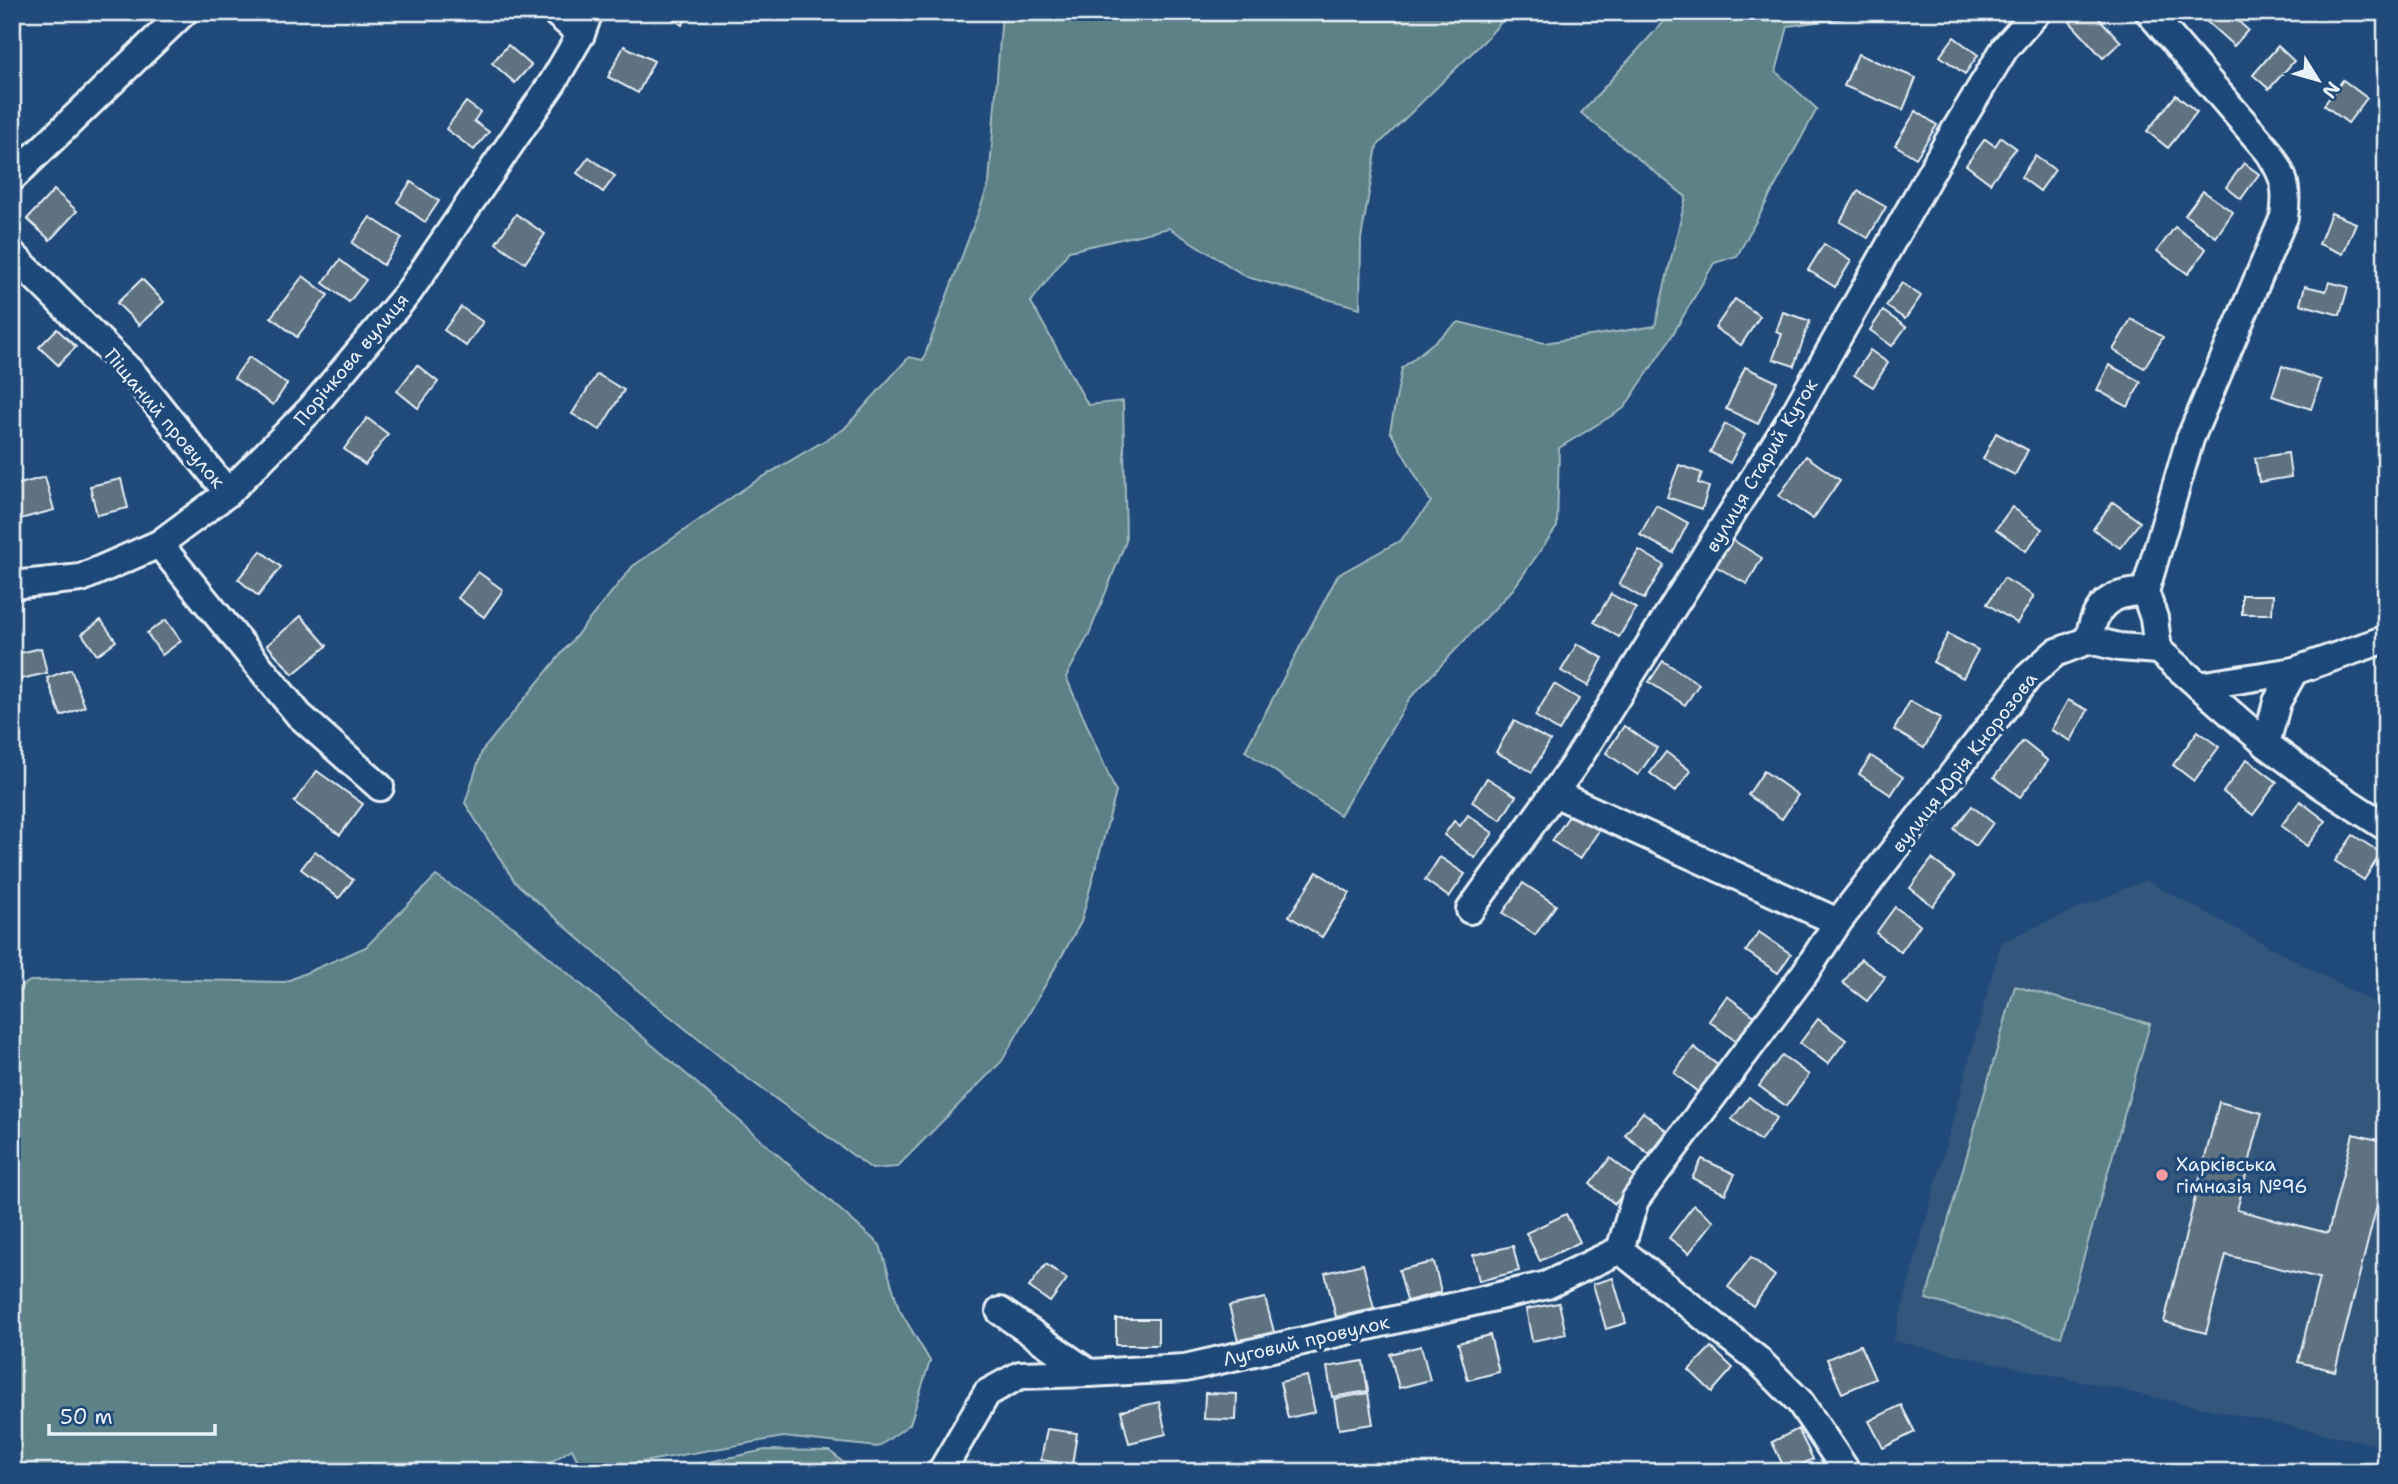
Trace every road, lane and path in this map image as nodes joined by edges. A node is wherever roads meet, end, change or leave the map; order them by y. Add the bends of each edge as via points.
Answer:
1 (184, 12) edge
2 (555, 12) edge
3 (2037, 12) edge
4 (2150, 12) edge
5 (585, 23) edge
6 (12, 178) edge
7 (12, 254) edge
8 (228, 493) junction
9 (159, 544) junction
10 (12, 585) edge
11 (2145, 592) junction
12 (2386, 639) edge
13 (2089, 640) junction
14 (2158, 650) junction
15 (2294, 671) junction
16 (2199, 686) junction
17 (2266, 744) junction
18 (380, 787) dead end
19 (1554, 793) junction
20 (2386, 827) edge
21 (1470, 910) dead end
22 (1838, 922) junction
23 (1620, 1250) junction
24 (1000, 1311) dead end
25 (1089, 1373) junction
26 (941, 1472) edge
27 (1847, 1472) edge

1 - 6 street
2 - 5 street
3 - 19 street, вулиця Старий Куток via 2005,48 1796,411
4 - 11 street via 2269,152 2287,194 2284,217 2190,439
5 - 8 street, Порічкова вулиця via 553,82 408,293 310,410
7 - 8 street, Піщаний провулок via 134,375
8 - 9 street, Порічкова вулиця
9 - 10 street, Порічкова вулиця via 81,578
9 - 18 street via 299,715
11 - 13 street via 2113,597 2100,608 2091,623
11 - 14 street
12 - 15 street
13 - 14 street
13 - 22 street, вулиця Юрія Кнорозова via 2055,653 2029,676
14 - 16 street
15 - 16 street
15 - 17 street via 2277,702
16 - 17 street
17 - 20 street
19 - 21 street, вулиця Старий Куток
19 - 22 street
22 - 23 street, вулиця Юрія Кнорозова via 1635,1200
23 - 25 street, Луговий провулок via 1548,1285 1185,1368
23 - 27 street via 1767,1368 1800,1402
24 - 25 street
25 - 26 street, Луговий провулок via 1020,1375 987,1392

